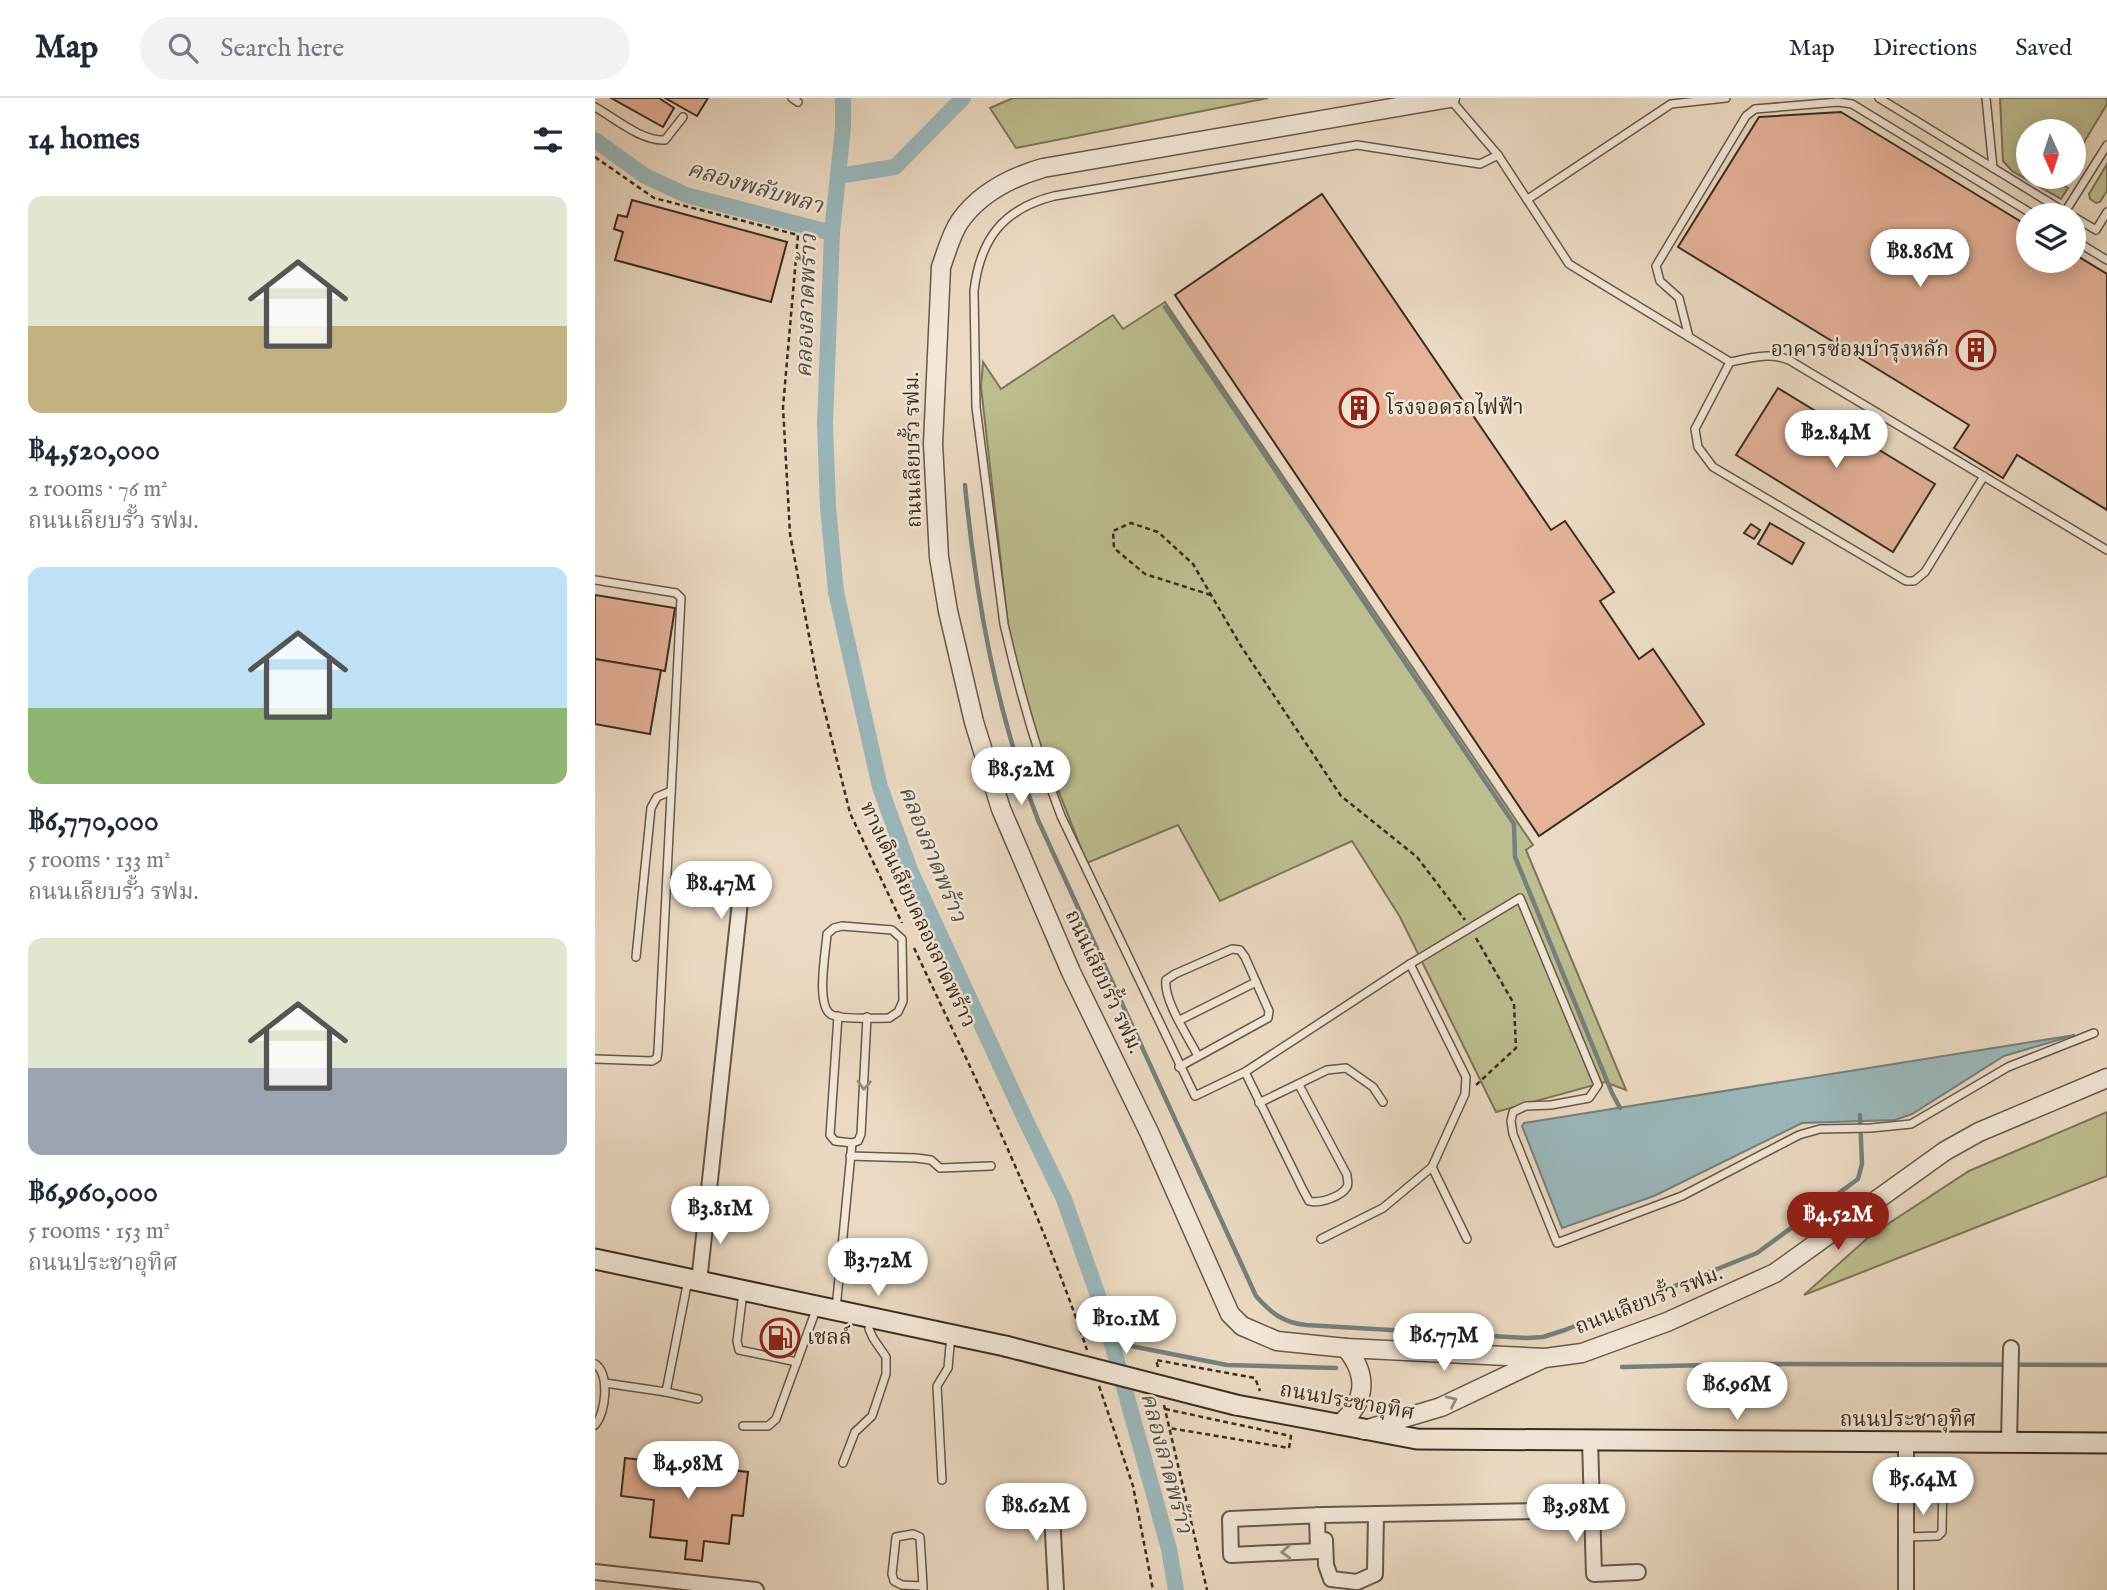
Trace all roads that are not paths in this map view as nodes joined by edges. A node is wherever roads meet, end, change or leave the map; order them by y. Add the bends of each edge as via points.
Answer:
1 (1394, 98) edge
2 (1450, 98) edge
3 (1725, 98) edge
4 (1879, 98) edge
5 (1986, 98) edge
6 (595, 107) edge
7 (1361, 112) junction
8 (683, 117) dead end
9 (2107, 145) edge
10 (1498, 155) junction
11 (1993, 169) junction
12 (1528, 199) junction
13 (2050, 203) edge
14 (2076, 203) edge
15 (2016, 204) edge
16 (2107, 212) edge
17 (2086, 224) edge
18 (2086, 247) edge
19 (2107, 260) edge
20 (1689, 337) junction
21 (1730, 362) junction
22 (1984, 476) junction
23 (2107, 550) edge
24 (595, 580) edge
25 (671, 791) junction
26 (741, 893) dead end
27 (636, 957) dead end
28 (1410, 964) junction
29 (1257, 982) junction
30 (838, 1016) junction
31 (867, 1017) junction
32 (1180, 1020) junction
33 (2094, 1033) dead end
34 (1198, 1056) junction
35 (595, 1059) edge
36 (1179, 1067) junction
37 (1245, 1072) junction
38 (2107, 1077) edge
39 (1299, 1085) junction
40 (1384, 1102) dead end
41 (1259, 1103) junction
42 (852, 1143) junction
43 (850, 1156) junction
44 (991, 1166) dead end
45 (1432, 1167) junction
46 (1321, 1239) dead end
47 (1467, 1239) dead end
48 (595, 1259) edge
49 (693, 1281) junction
50 (743, 1291) junction
51 (817, 1306) junction
52 (837, 1310) junction
53 (870, 1317) junction
54 (951, 1334) junction
55 (1346, 1348) junction
56 (1545, 1358) junction
57 (2010, 1359) dead end
58 (797, 1362) junction
59 (595, 1364) edge
60 (605, 1383) junction
61 (666, 1392) junction
62 (698, 1399) dead end
63 (595, 1425) edge
64 (1339, 1425) junction
65 (743, 1426) dead end
66 (1364, 1430) junction
67 (1590, 1441) junction
68 (1906, 1443) junction
69 (2009, 1443) junction
70 (2107, 1443) edge
71 (843, 1463) dead end
72 (1943, 1474) dead end
73 (942, 1480) dead end
74 (1051, 1495) dead end
75 (1593, 1510) junction
76 (1376, 1514) junction
77 (1320, 1515) junction
78 (1906, 1537) junction
79 (595, 1572) edge
80 (1638, 1572) dead end
81 (651, 1584) edge
82 (923, 1588) edge
83 (756, 1590) edge
84 (1056, 1590) edge
85 (1906, 1590) edge

1 - 7 street
2 - 7 street, ถนนเลียบรั้ว รฟม.
2 - 10 lane
3 - 12 lane via 1671,104
4 - 11 lane
5 - 11 lane
6 - 8 lane via 657,140 666,140
7 - 55 street, ถนนเลียบรั้ว รฟม. via 1043,168 1002,184 961,220 941,267 933,444 939,557 974,722 1001,808 1071,972 1230,1314 1242,1326 1277,1341
9 - 14 lane
10 - 12 lane
10 - 36 lane via 1480,164 1357,145 1054,196 1035,201 1007,218 981,255 974,291 976,407 1004,624 1023,704 1062,816
11 - 13 lane
12 - 20 lane via 1569,264
15 - 20 lane via 1852,104 1755,109 1746,116 1656,266 1660,281 1679,298
16 - 17 lane via 2096,230
18 - 19 lane
20 - 21 lane
21 - 22 lane via 1764,355 1789,360
21 - 22 lane via 1695,429 1706,460 1898,578 1914,581 1920,577
22 - 23 lane
24 - 25 lane via 676,593 681,598
25 - 27 lane via 657,797 651,808
25 - 35 lane via 657,1058
26 - 49 street
28 - 33 lane via 1520,898 1598,1085 1589,1098 1526,1106 1513,1112 1513,1134 1557,1242 1682,1196 1799,1135 1820,1129 1911,1124 2008,1067
28 - 37 lane
28 - 45 lane via 1466,1077 1465,1094
29 - 32 lane
29 - 32 lane via 1245,957 1232,949 1175,974 1165,985
29 - 34 lane via 1268,1018
30 - 31 lane
30 - 31 lane via 823,1004 827,934 842,926 892,930 903,943 903,1001 898,1012 888,1018
30 - 42 lane via 830,1135 835,1142
31 -> 42 lane via 861,1134
32 - 34 lane
34 - 36 lane
36 - 37 lane via 1195,1096
37 - 41 lane
38 - 56 street, ถนนเลียบรั้ว รฟม. via 1945,1151 1775,1273 1667,1322 1582,1353
39 - 40 lane via 1328,1070 1346,1068 1373,1087
39 - 41 lane
39 - 41 lane via 1346,1175 1346,1188 1328,1199 1309,1201
42 - 43 lane
43 - 44 lane via 923,1159 940,1168
43 - 52 lane
45 - 46 lane via 1383,1208
45 - 47 lane
48 - 49 main road, ถนนประชาอุทิศ
49 - 50 main road, ถนนประชาอุทิศ
49 - 61 lane
50 - 51 main road, ถนนประชาอุทิศ
50 - 58 lane via 739,1350
51 - 52 main road, ถนนประชาอุทิศ
51 - 58 lane
52 - 53 main road, ถนนประชาอุทิศ
53 - 54 main road, ถนนประชาอุทิศ
53 - 71 lane via 869,1329 886,1357 886,1374 872,1416 855,1432
54 - 64 main road, ถนนประชาอุทิศ, bridge via 1236,1405
54 - 73 lane via 948,1368 937,1386
55 - 56 street, ถนนเลียบรั้ว รฟม.
55 - 64 street via 1360,1367 1362,1389 1353,1414
66 -> 56 street via 1441,1406
57 - 69 street
58 - 65 lane via 772,1423
59 - 60 lane
60 - 61 lane
60 - 63 lane
61 - 62 lane
64 - 66 main road, ถนนประชาอุทิศ
66 - 67 main road, ถนนประชาอุทิศ via 1417,1439
67 - 68 main road, ถนนประชาอุทิศ
67 - 75 street
68 - 69 main road, ถนนประชาอุทิศ
68 - 78 street
69 - 70 main road, ถนนประชาอุทิศ
72 - 78 lane via 1942,1532
74 - 84 street
75 - 76 street
75 - 80 street via 1594,1574
76 - 77 street
76 - 77 street via 1375,1574 1357,1582 1331,1579
77 -> 77 street via 1318,1550 1231,1555 1230,1519
78 - 85 street
79 - 81 street
81 - 83 street
82 - 82 lane via 920,1537 896,1537 894,1581

